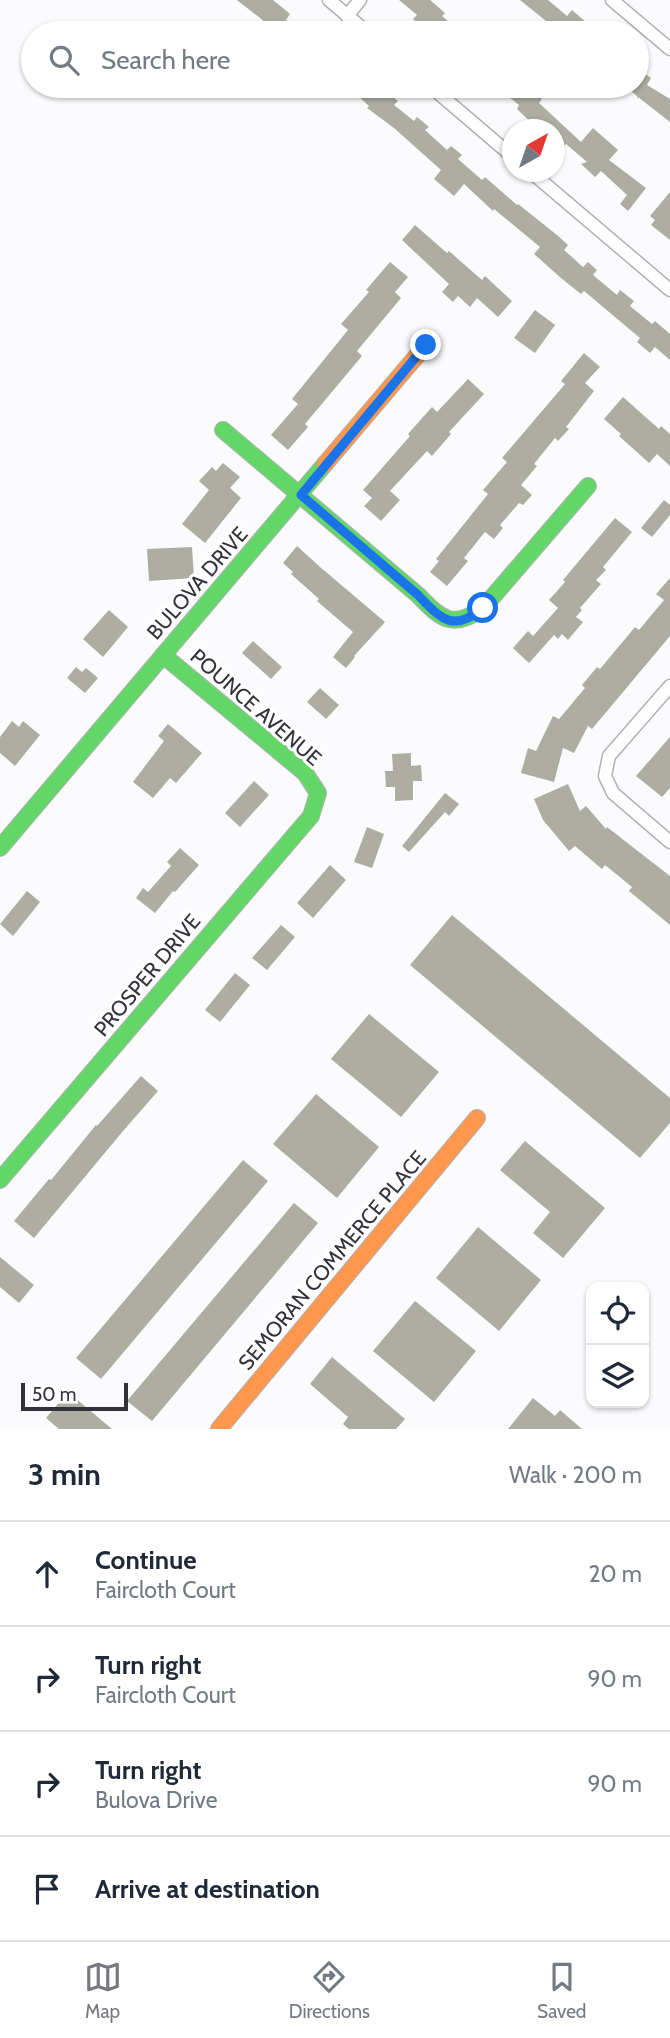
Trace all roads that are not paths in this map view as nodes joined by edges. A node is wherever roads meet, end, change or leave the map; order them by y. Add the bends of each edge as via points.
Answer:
1 (329, 0) edge
2 (360, 0) edge
3 (612, 0) edge
4 (347, 16) junction
5 (353, 21) edge
6 (637, 21) edge
7 (649, 31) edge
8 (670, 49) edge
9 (444, 98) edge
10 (502, 147) edge
11 (543, 182) edge
12 (670, 290) edge
13 (426, 345) dead end
14 (223, 430) dead end
15 (588, 486) dead end
16 (301, 495) junction
17 (163, 655) junction
18 (670, 686) edge
19 (318, 793) joint
20 (670, 842) edge
21 (0, 848) edge
22 (477, 1118) dead end
23 (0, 1180) edge
24 (219, 1429) edge

1 - 4 street
2 - 4 street
3 - 6 street
4 - 5 street
7 - 8 street
9 - 10 street
11 - 12 street
13 - 16 street, BULOVA DRIVE
14 - 16 street
15 - 16 street via 483,608 463,622 434,611
16 - 17 street, BULOVA DRIVE
17 - 19 street, POUNCE AVENUE via 305,773
17 - 21 street, BULOVA DRIVE
18 - 20 street via 609,756 605,776 613,793
19 - 23 street, PROSPER DRIVE via 310,816
22 - 24 street, SEMORAN COMMERCE PLACE

